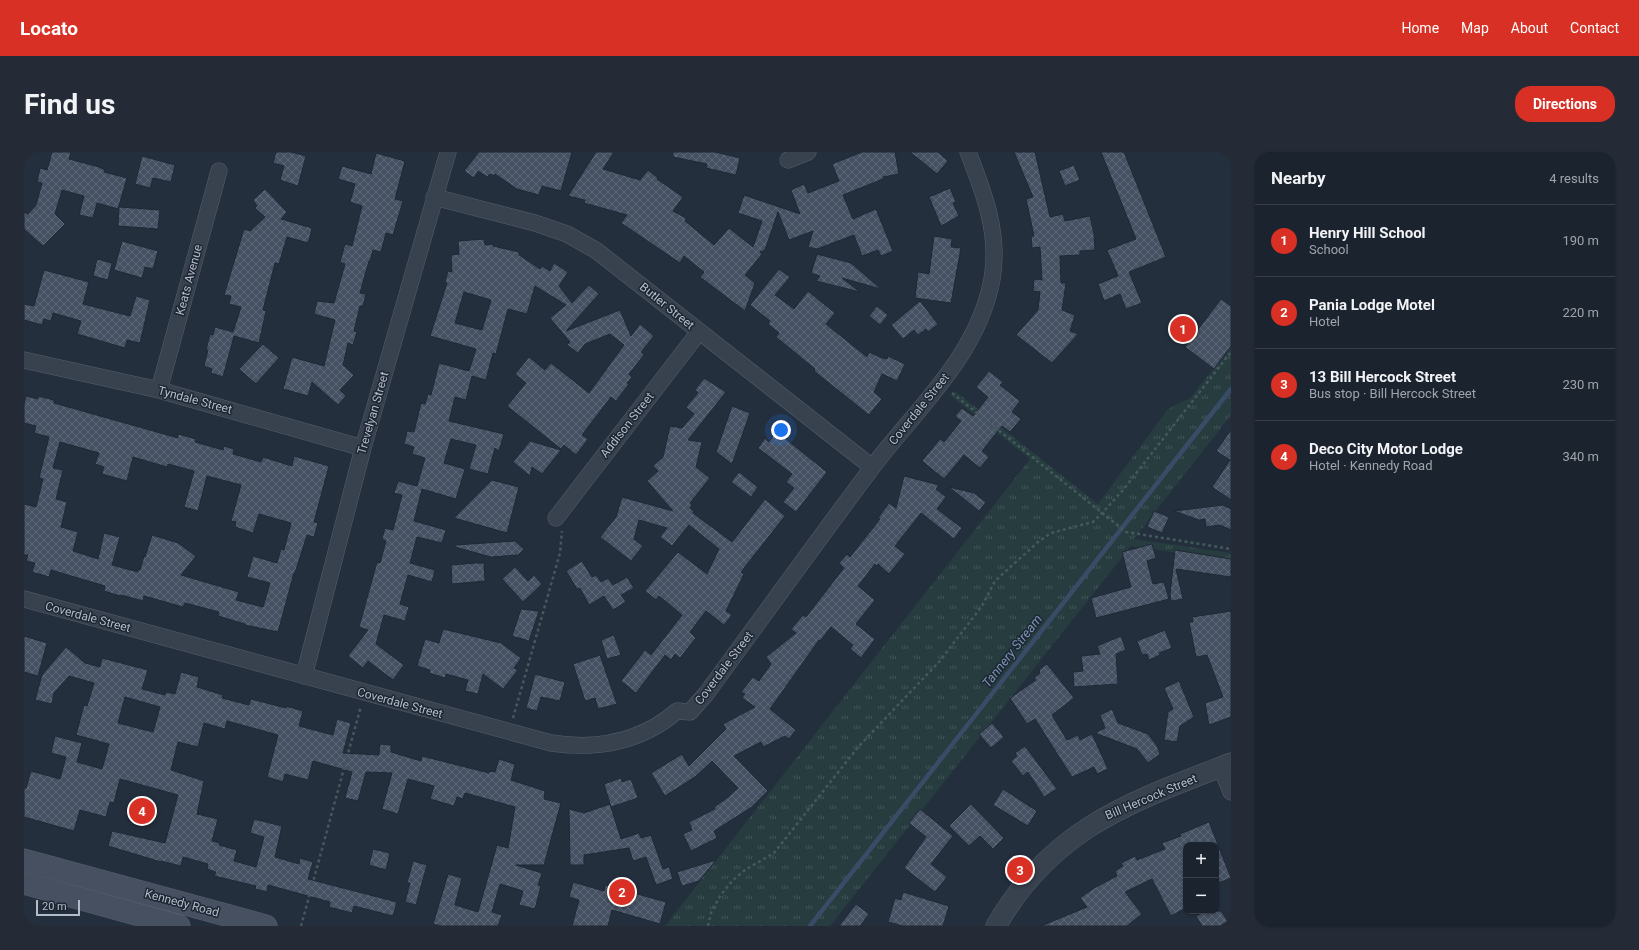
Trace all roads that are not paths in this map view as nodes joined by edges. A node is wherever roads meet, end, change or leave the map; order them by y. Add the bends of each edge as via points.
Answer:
1 (448, 152) edge
2 (808, 152) edge
3 (968, 152) edge
4 (788, 160) dead end
5 (219, 171) dead end
6 (434, 197) junction
7 (699, 332) junction
8 (24, 360) edge
9 (159, 390) junction
10 (363, 448) junction
11 (872, 467) junction
12 (556, 518) road end
13 (24, 600) edge
14 (304, 676) junction
15 (1226, 765) edge
16 (1231, 792) edge
17 (24, 860) edge
18 (24, 884) edge
19 (121, 887) junction
20 (116, 909) junction
21 (179, 926) edge
22 (266, 926) edge
23 (996, 926) edge

1 - 6 street, Trevelyan Street
2 - 4 street
3 - 11 street, Coverdale Street via 984,193 995,242 992,278 982,314 961,356
5 - 9 street, Keats Avenue
6 - 7 street, Butler Street via 536,223 567,234 597,251
6 - 10 street, Trevelyan Street
7 - 11 street, Butler Street
7 - 12 street, Addison Street
8 - 9 street, Tyndale Street
9 - 10 street, Tyndale Street
10 - 14 street, Trevelyan Street
11 - 14 street, Coverdale Street via 690,712 677,711 635,737 591,746 551,743
13 - 14 street, Coverdale Street
15 - 16 street
15 - 23 street, Bill Hercock Street via 1121,808 1082,830 1037,869 1013,898
17 - 19 main road, Kennedy Road
18 - 20 main road, Kennedy Road
19 - 20 main road
19 - 22 main road, Kennedy Road
20 - 21 main road, Kennedy Road

